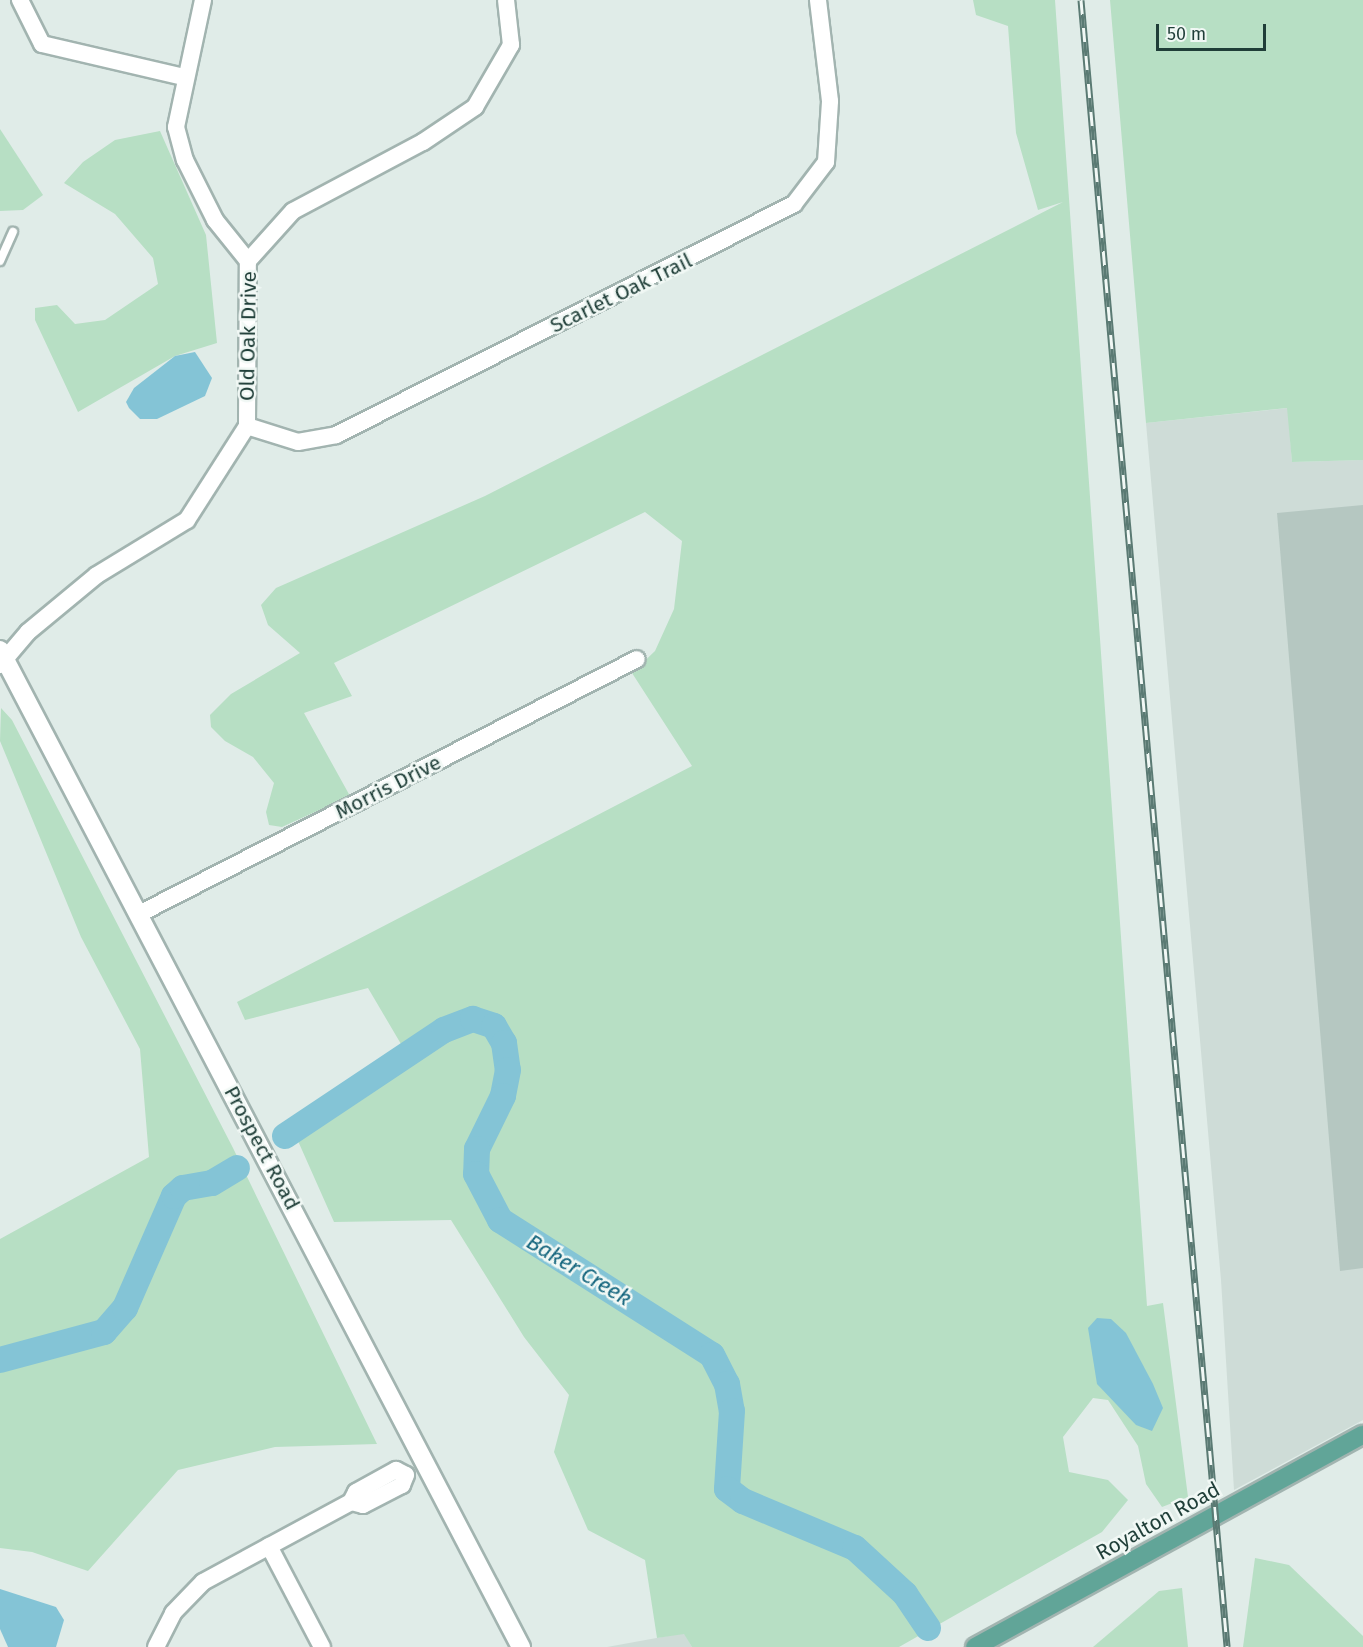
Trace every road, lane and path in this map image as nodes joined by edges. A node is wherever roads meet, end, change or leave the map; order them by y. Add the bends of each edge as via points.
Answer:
1 (20, 0) edge
2 (203, 0) edge
3 (506, 0) edge
4 (818, 0) edge
5 (184, 77) junction
6 (13, 232) dead end
7 (0, 261) edge
8 (248, 261) junction
9 (247, 426) junction
10 (1, 659) edge
11 (637, 659) dead end
12 (139, 914) junction
13 (1363, 1435) edge
14 (426, 1464) junction
15 (269, 1546) junction
16 (156, 1647) edge
17 (322, 1647) edge
18 (521, 1647) edge
19 (975, 1647) edge

1 - 5 street via 42,44
2 - 5 street
3 - 8 street, Old Oak Drive via 511,45 475,107 423,142 293,211
4 - 9 street, Scarlet Oak Trail via 830,101 826,162 794,204 336,435 298,442
5 - 8 street via 176,127 184,160 214,220
6 - 7 lane
8 - 9 street, Old Oak Drive
9 - 10 street, Old Oak Drive via 187,520 98,575
10 - 12 street, Prospect Road
11 - 12 street, Morris Drive
12 - 14 street, Prospect Road
13 - 19 main road, Royalton Road
14 - 15 street via 406,1475 402,1485 363,1505 351,1502
14 - 18 street, Prospect Road
15 - 16 street via 203,1582 172,1613
15 - 17 street

